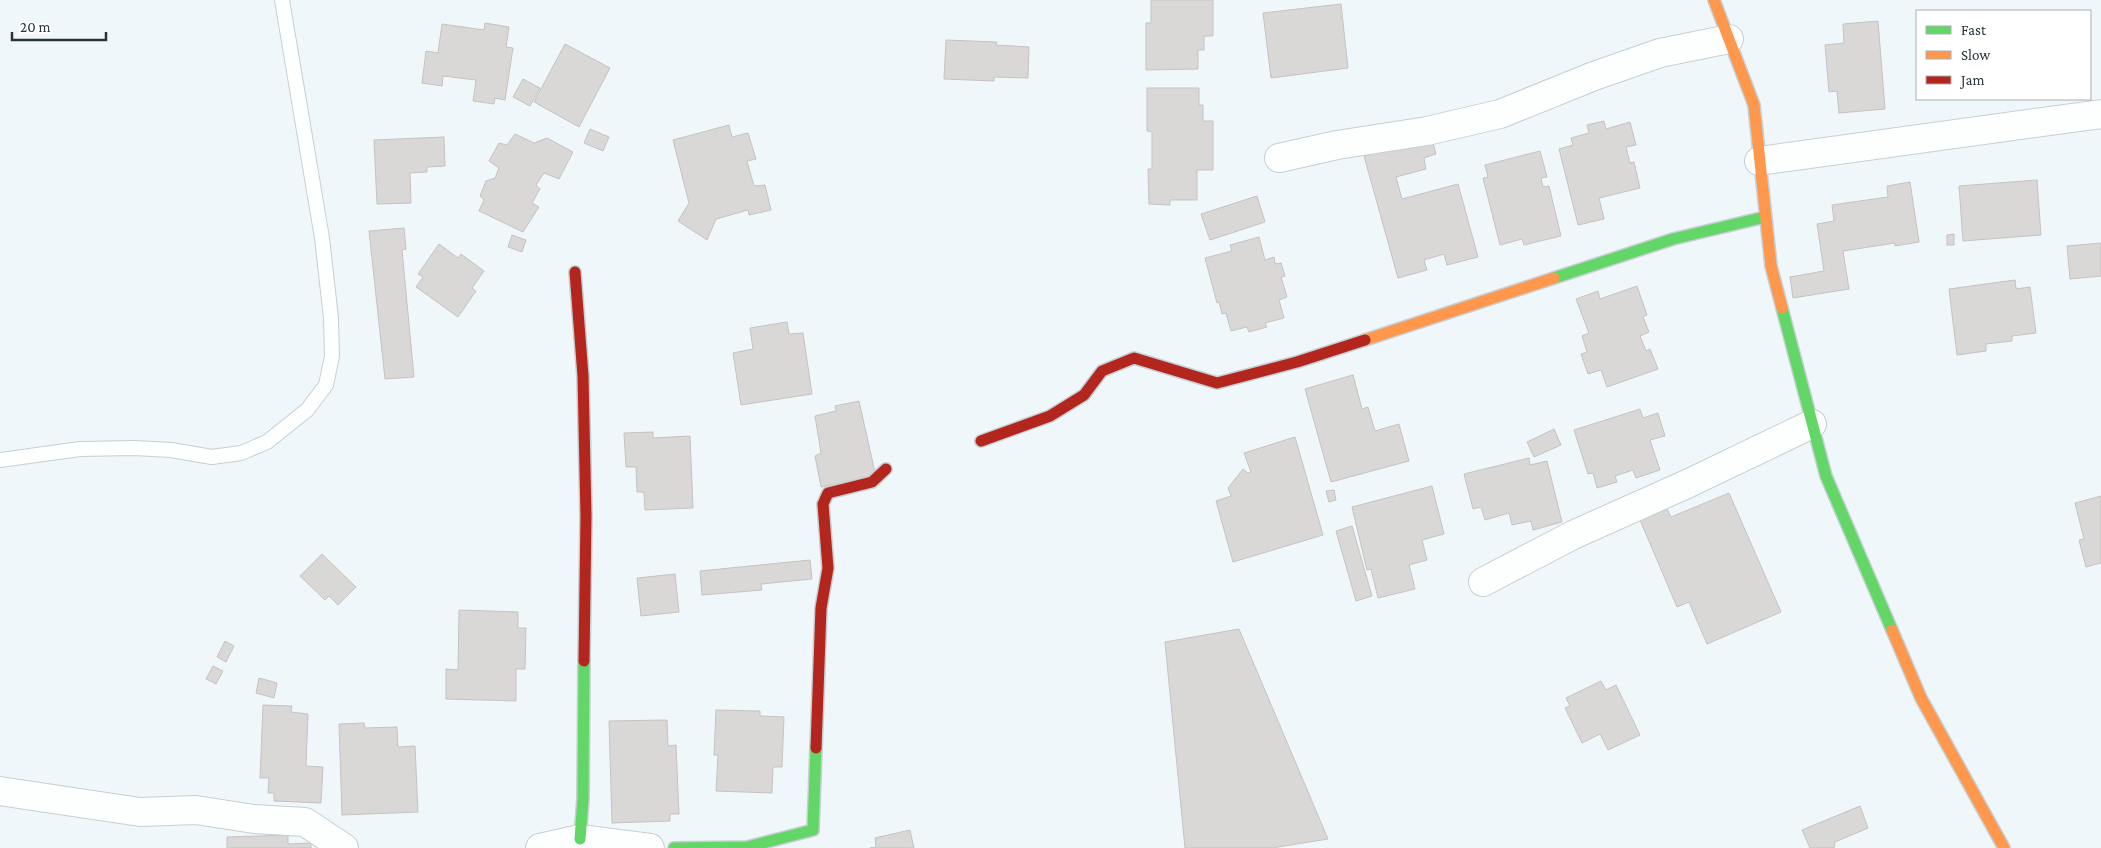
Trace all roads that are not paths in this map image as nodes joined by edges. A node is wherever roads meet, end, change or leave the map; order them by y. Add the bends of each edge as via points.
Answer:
1 (282, 0) edge
2 (1714, 0) edge
3 (1729, 39) junction
4 (2101, 114) edge
5 (1279, 158) dead end
6 (1759, 161) junction
7 (1765, 218) junction
8 (576, 272) dead end
9 (1812, 424) junction
10 (982, 441) dead end
11 (0, 460) edge
12 (886, 469) dead end
13 (1483, 582) dead end
14 (0, 791) edge
15 (580, 839) junction
16 (344, 848) edge
17 (540, 848) edge
18 (650, 848) edge
19 (674, 848) edge
20 (2004, 848) edge

1 - 11 lane via 322,238 331,318 332,356 326,386 307,410 268,442 241,453 212,457 171,450 80,449
2 - 3 street
3 - 5 street via 1660,53 1500,114
3 - 6 street via 1754,105
4 - 6 street
6 - 7 street
7 - 9 street via 1770,266
7 - 10 street via 1673,239 1297,362 1217,383 1134,358 1102,371 1084,395 1050,416
8 - 15 street via 583,376 586,516
9 - 13 street via 1574,535
9 - 20 street via 1826,476 1921,698
12 - 19 street via 872,482 828,493 823,504 828,568 821,608 813,830 747,847
14 - 16 street via 140,812 196,810 254,819 305,822
15 - 17 street
15 - 18 street

